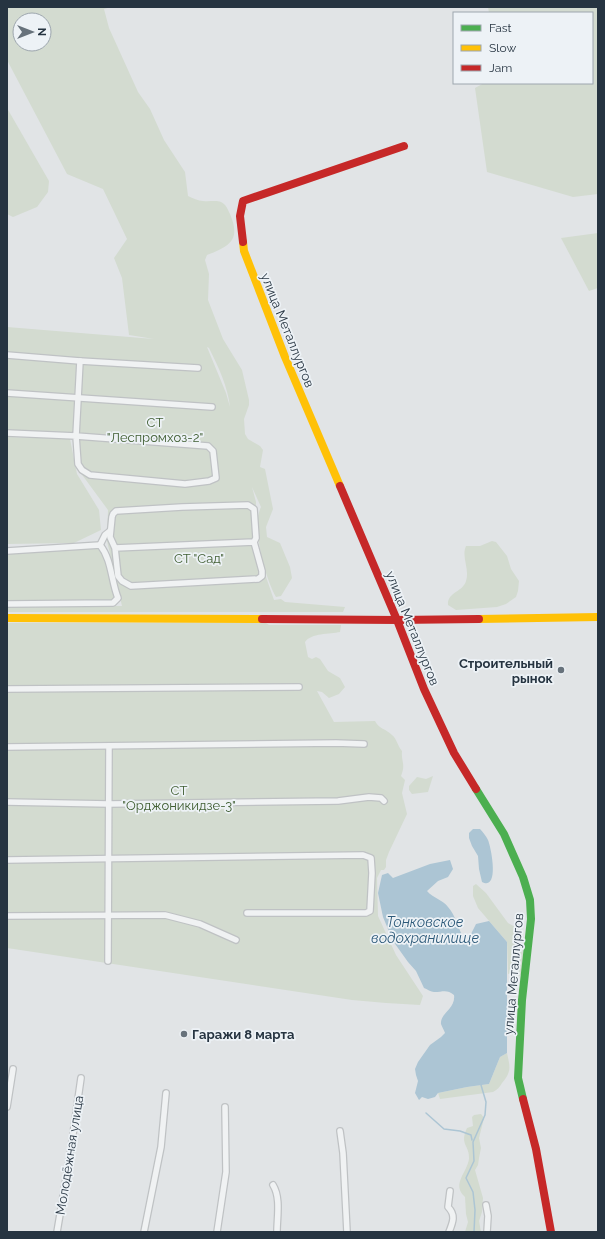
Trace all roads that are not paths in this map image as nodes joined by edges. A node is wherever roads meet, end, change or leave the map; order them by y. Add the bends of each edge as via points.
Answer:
1 (404, 146) dead end
2 (7, 355) edge
3 (80, 361) junction
4 (198, 368) dead end
5 (7, 393) edge
6 (78, 399) junction
7 (212, 407) dead end
8 (7, 433) edge
9 (76, 436) junction
10 (110, 531) junction
11 (254, 542) junction
12 (100, 545) junction
13 (115, 548) junction
14 (7, 551) edge
15 (7, 604) edge
16 (598, 617) edge
17 (7, 618) edge
18 (397, 620) junction
19 (299, 687) dead end
20 (7, 689) edge
21 (364, 744) dead end
22 (109, 746) junction
23 (7, 747) edge
24 (384, 801) dead end
25 (7, 802) edge
26 (109, 804) junction
27 (109, 859) junction
28 (7, 860) edge
29 (247, 913) dead end
30 (108, 914) junction
31 (7, 916) edge
32 (236, 940) dead end
33 (108, 961) dead end
34 (13, 1069) dead end
35 (81, 1078) dead end
36 (166, 1093) dead end
37 (225, 1107) dead end
38 (7, 1108) edge
39 (340, 1131) dead end
40 (272, 1185) dead end
41 (450, 1191) dead end
42 (486, 1204) dead end
43 (57, 1232) edge
44 (144, 1232) edge
45 (217, 1232) edge
46 (277, 1232) edge
47 (347, 1232) edge
48 (449, 1232) edge
49 (487, 1232) edge
50 (551, 1232) edge

1 - 18 street, улица Металлургов via 243,201 240,216 244,251 285,357
2 - 3 street
3 - 4 street
3 - 6 street
5 - 6 street
6 - 7 street
6 - 9 street
8 - 9 street
9 - 9 street via 78,464 90,475 185,484 216,478 213,451 208,446
10 - 11 street via 113,514 116,511 248,505 254,508
10 - 12 street
10 - 13 street
11 - 13 street
11 - 13 street via 262,571 262,576 258,579 131,586 122,582 118,576
12 - 14 street
12 - 15 street via 110,564 113,586 118,598 113,603
16 - 18 street
17 - 18 street
18 - 50 street, улица Металлургов via 424,689 454,753 504,834 530,900 531,918 522,1000 518,1078 536,1149
19 - 20 street
21 - 22 street
22 - 23 street
22 - 26 street
24 - 26 street via 381,798 369,797 338,801
25 - 26 street
26 - 27 street
27 - 28 street
27 - 29 street via 363,855 371,858 370,911
27 - 30 street
30 - 31 street
30 - 32 street via 165,915 200,924
30 - 33 street
34 - 38 street
35 - 43 street, Молодёжная улица
36 - 44 street via 161,1147
37 - 45 street via 226,1172
39 - 47 street
40 - 46 street via 277,1191
41 - 48 street via 448,1207 454,1216
42 - 49 street

